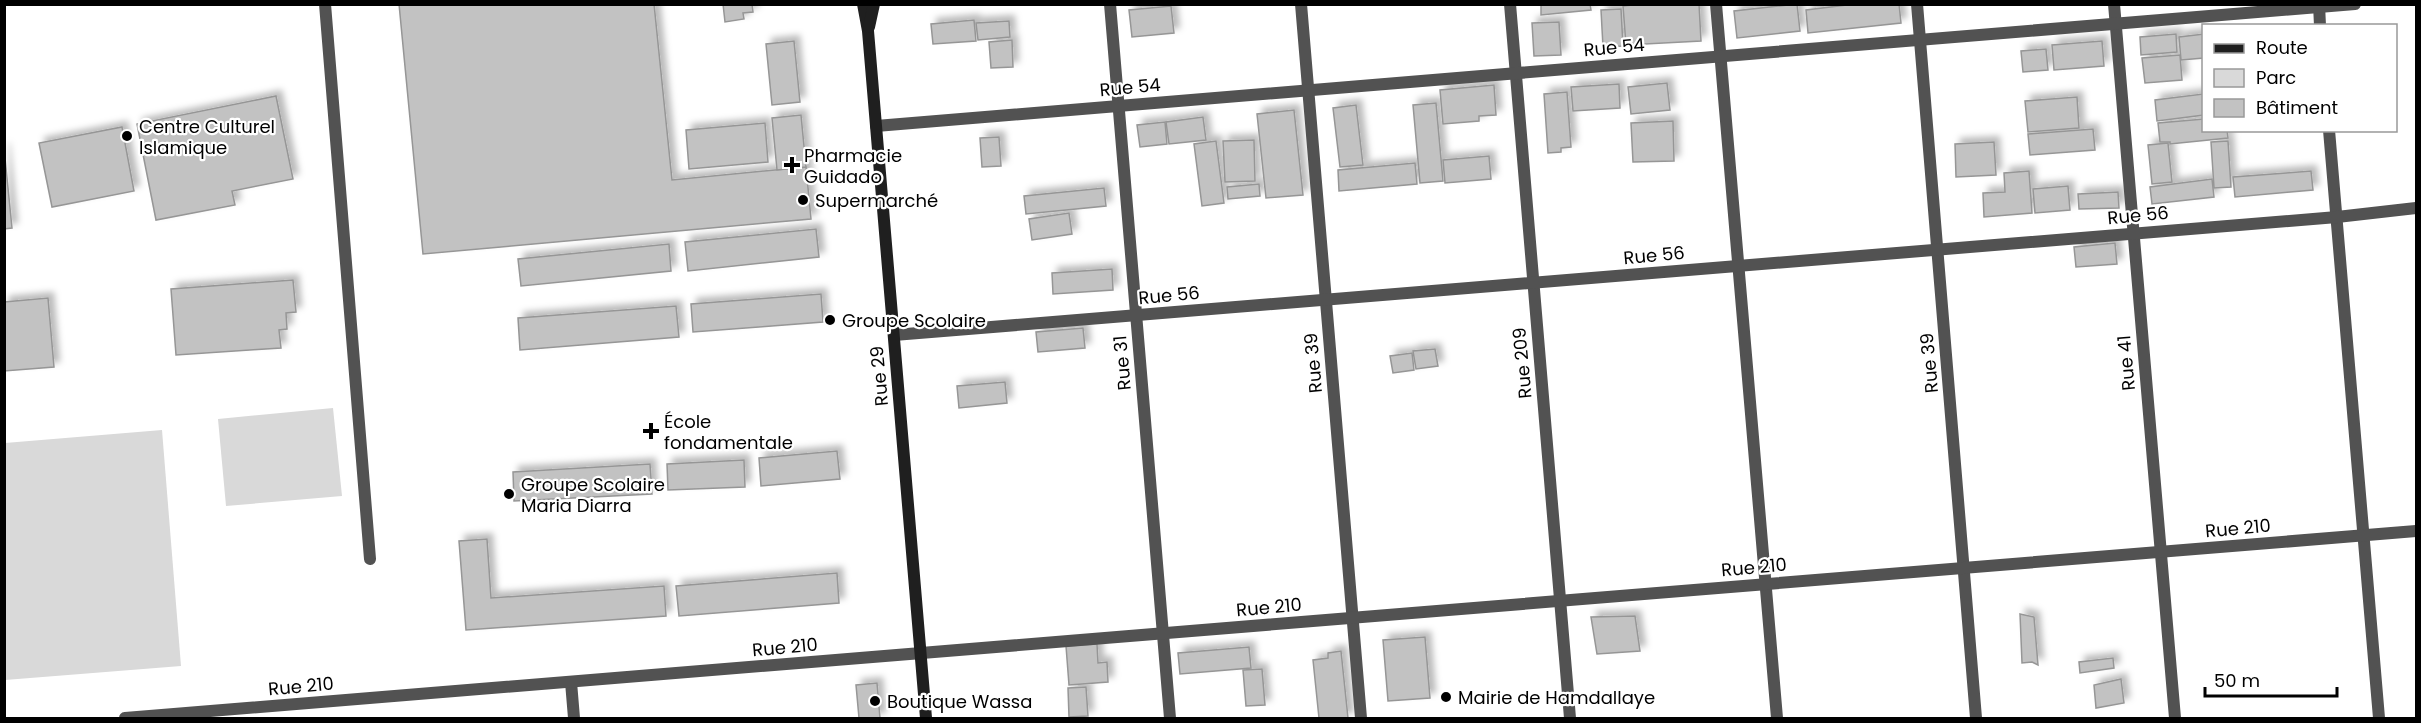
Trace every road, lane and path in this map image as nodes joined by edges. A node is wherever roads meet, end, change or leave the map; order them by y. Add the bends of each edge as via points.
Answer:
1 (325, 4) edge
2 (863, 4) edge
3 (874, 4) edge
4 (1110, 4) edge
5 (1301, 4) edge
6 (1510, 4) edge
7 (1716, 4) edge
8 (1917, 4) edge
9 (2114, 4) edge
10 (2355, 4) edge
11 (2319, 6) edge
12 (2116, 24) junction
13 (2320, 24) edge
14 (868, 31) junction
15 (1920, 40) junction
16 (1721, 57) junction
17 (1516, 73) junction
18 (1308, 90) junction
19 (1118, 106) junction
20 (876, 126) junction
21 (2329, 132) edge
22 (2416, 208) edge
23 (2337, 217) junction
24 (2133, 234) junction
25 (1937, 250) junction
26 (1739, 266) junction
27 (1533, 283) junction
28 (1326, 300) junction
29 (1136, 315) junction
30 (894, 335) junction
31 (2416, 531) edge
32 (2364, 536) junction
33 (2160, 552) junction
34 (370, 559) dead end
35 (1964, 568) junction
36 (1766, 584) junction
37 (1560, 601) junction
38 (1353, 618) junction
39 (1163, 634) junction
40 (921, 654) junction
41 (571, 682) junction
42 (267, 713) edge
43 (125, 718) edge
44 (574, 718) edge
45 (926, 718) edge
46 (1170, 718) edge
47 (1361, 718) edge
48 (1570, 718) edge
49 (1777, 718) edge
50 (1976, 718) edge
51 (2175, 718) edge
52 (2379, 718) edge

1 - 34 street
2 - 14 main road, Rue 29
3 - 14 main road, Rue 29
4 - 19 street, Rue 31
5 - 18 street, Rue 39
6 - 17 street, Rue 209
7 - 16 street
8 - 15 street, Rue 39
9 - 12 street, Rue 41
10 - 11 street, Rue 54
11 - 12 street, Rue 54
11 - 13 street
12 - 15 street, Rue 54
12 - 24 street, Rue 41
14 - 20 main road, Rue 29
15 - 16 street, Rue 54
15 - 25 street, Rue 39
16 - 17 street, Rue 54
16 - 26 street
17 - 18 street, Rue 54
17 - 27 street, Rue 209
18 - 19 street, Rue 54
18 - 28 street, Rue 39
19 - 20 street, Rue 54
19 - 29 street, Rue 31
20 - 30 main road, Rue 29
21 - 23 street
22 - 23 street, Rue 56
23 - 24 street, Rue 56
23 - 32 street
24 - 25 street, Rue 56
24 - 33 street, Rue 41
25 - 26 street, Rue 56
25 - 35 street, Rue 39
26 - 27 street, Rue 56
26 - 36 street
27 - 28 street, Rue 56
27 - 37 street, Rue 209
28 - 29 street, Rue 56
28 - 38 street, Rue 39
29 - 30 street, Rue 56
29 - 39 street, Rue 31
30 - 40 main road, Rue 29
31 - 32 street, Rue 210
32 - 33 street, Rue 210
32 - 52 street
33 - 35 street, Rue 210
33 - 51 street, Rue 41
35 - 36 street, Rue 210
35 - 50 street, Rue 39
36 - 37 street, Rue 210
36 - 49 street
37 - 38 street, Rue 210
37 - 48 street, Rue 209
38 - 39 street, Rue 210
38 - 47 street, Rue 39
39 - 40 street, Rue 210
39 - 46 street, Rue 31
40 - 41 street, Rue 210
40 - 45 main road, Rue 29
41 - 42 street, Rue 210
41 - 44 street
42 - 43 street, Rue 210

